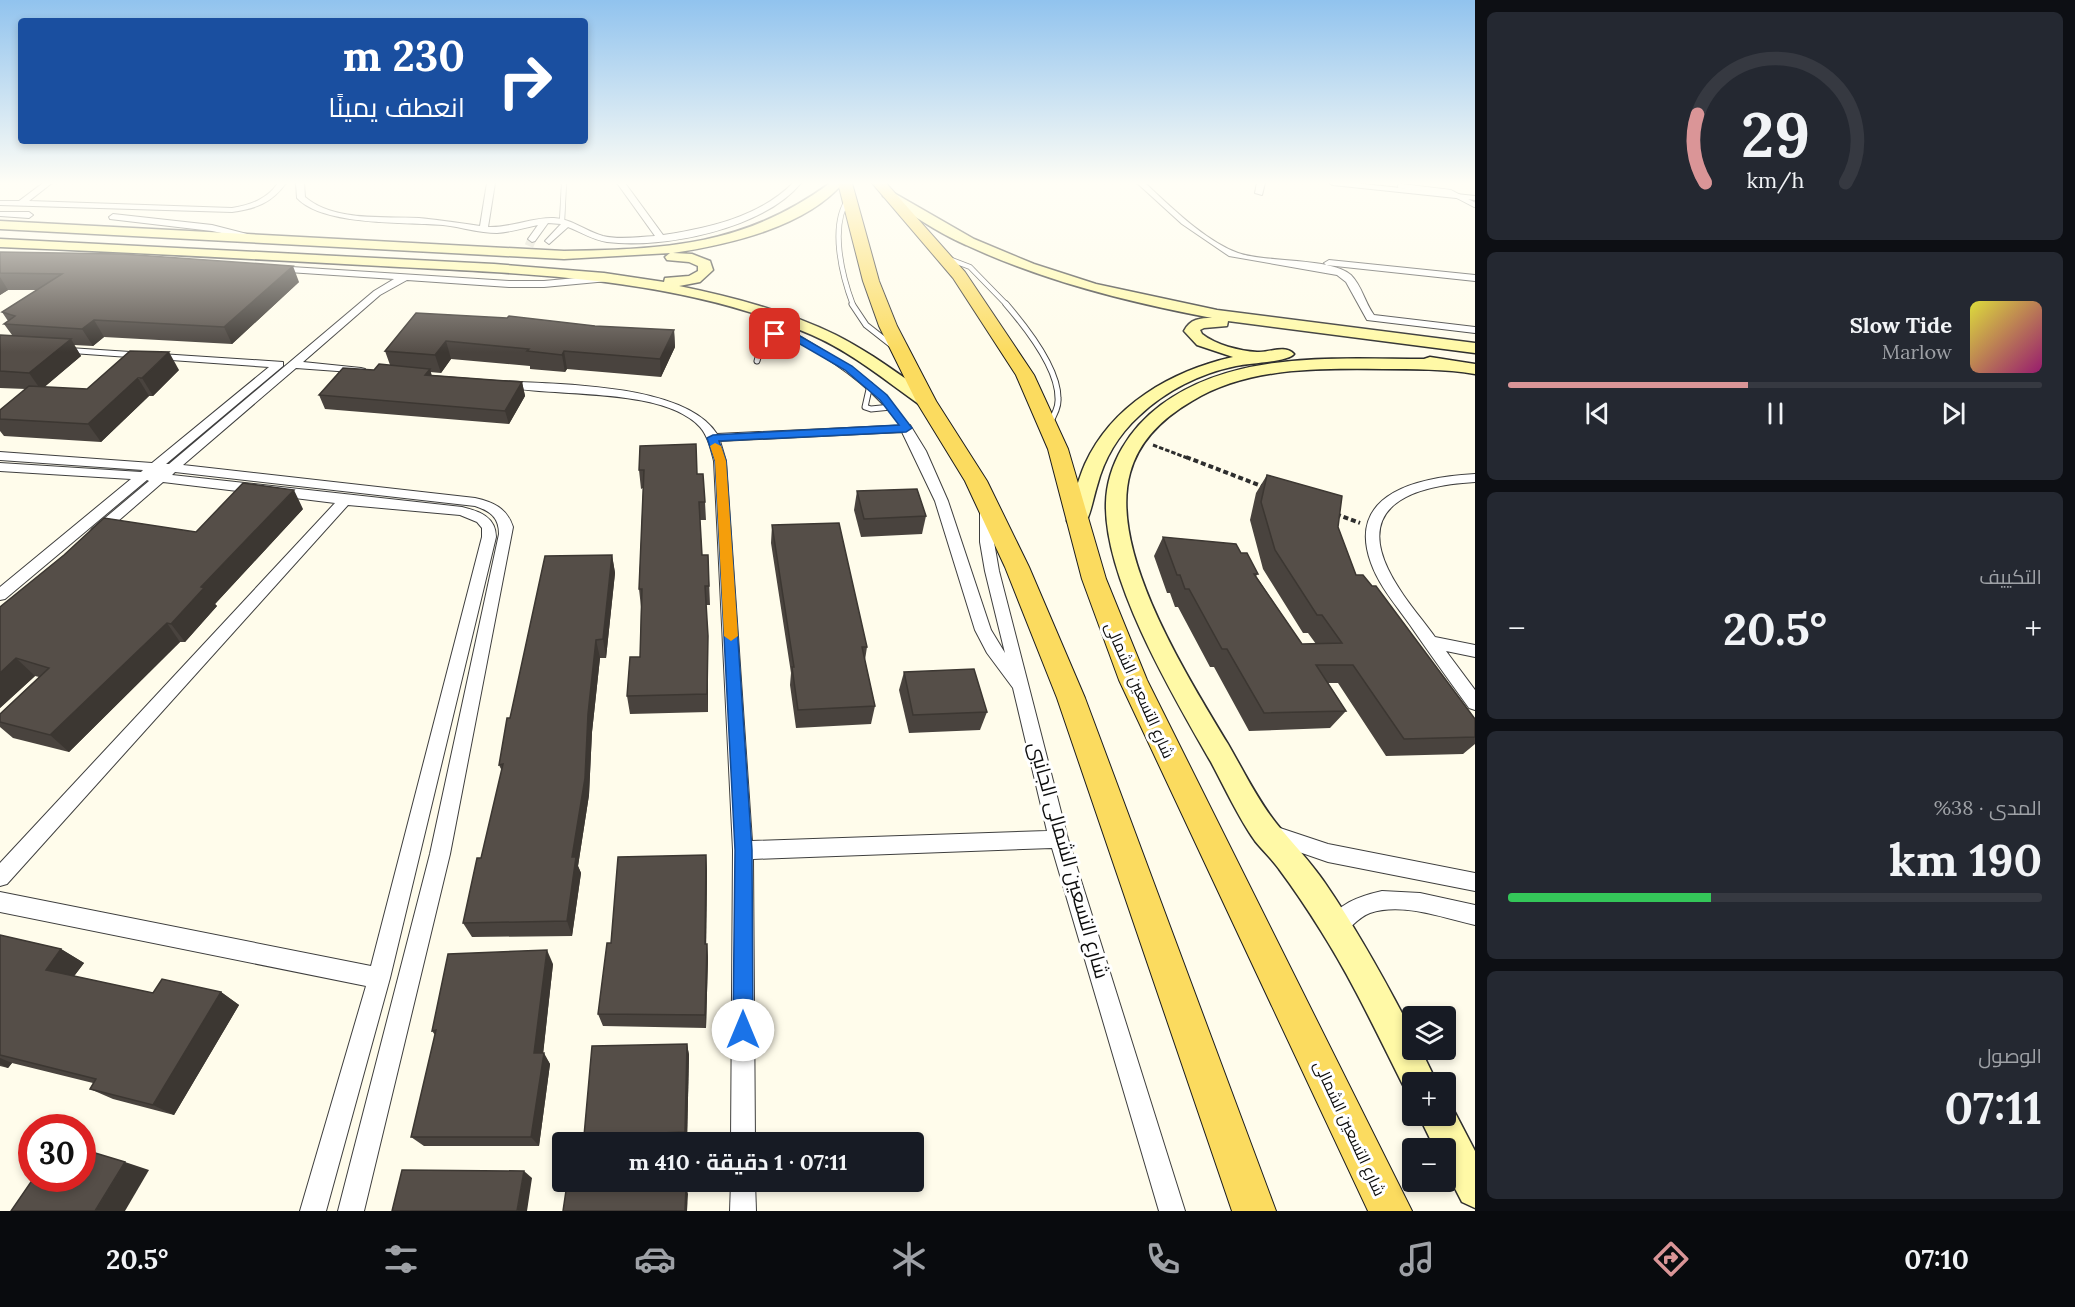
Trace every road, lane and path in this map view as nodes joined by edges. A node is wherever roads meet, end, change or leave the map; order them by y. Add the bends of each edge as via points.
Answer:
1 (305, 240) edge
2 (539, 240) tunnel mouth
3 (545, 240) tunnel mouth
4 (721, 240) edge
5 (859, 240) edge
6 (929, 240) edge
7 (966, 240) edge
8 (1209, 240) edge
9 (0, 243) edge
10 (537, 247) junction
11 (180, 250) junction
12 (600, 255) junction
13 (1251, 255) dead end
14 (164, 262) edge
15 (265, 268) edge
16 (365, 275) junction
17 (407, 277) junction
18 (609, 278) junction
19 (1475, 278) edge
20 (633, 281) junction
21 (1338, 330) junction
22 (1475, 330) edge
23 (46, 348) edge
24 (1475, 348) edge
25 (1256, 356) junction
26 (757, 361) dead end
27 (287, 364) junction
28 (1444, 364) junction
29 (1475, 369) edge
30 (377, 372) edge
31 (484, 382) edge
32 (870, 385) junction
33 (926, 400) junction
34 (891, 406) junction
35 (906, 428) junction
36 (713, 438) junction
37 (1136, 439) junction
38 (0, 456) edge
39 (0, 467) edge
40 (159, 472) junction
41 (1475, 478) edge
42 (1265, 488) edge
43 (345, 500) junction
44 (987, 505) junction
45 (1330, 512) edge
46 (1077, 521) junction
47 (1373, 528) junction
48 (90, 538) edge
49 (0, 595) edge
50 (1430, 642) junction
51 (1475, 651) edge
52 (1022, 687) junction
53 (1475, 703) edge
54 (1265, 831) junction
55 (1059, 839) junction
56 (743, 850) junction
57 (0, 877) edge
58 (1475, 882) edge
59 (0, 902) edge
60 (1475, 915) edge
61 (1336, 927) junction
62 (379, 978) junction
63 (1414, 1072) edge
64 (1442, 1126) edge
65 (743, 1132) edge
66 (1475, 1189) edge
67 (743, 1192) edge
68 (313, 1211) edge
69 (351, 1211) edge
70 (743, 1211) edge
71 (1172, 1211) edge
72 (1254, 1211) edge
73 (1390, 1211) edge

1 - 10 main road
2 - 10 street
3 - 10 street
4 - 12 main road via 681,249
5 - 33 main road via 899,350
6 - 46 main road, شارع التسعين الشمالى via 978,300 1011,351 1048,425
7 - 21 main road via 1081,285 1195,312
8 - 22 street via 1234,255 1342,273 1371,318
9 - 11 main road
10 - 12 main road
11 - 14 main road
11 - 18 main road
12 - 20 main road via 633,259 687,257 706,267 702,275 686,281
13 - 19 street
15 - 16 street
16 - 17 street
16 - 27 street via 367,286 363,292
17 - 18 street via 509,284
17 - 27 street via 382,289
18 - 20 main road
20 - 33 main road via 744,305 817,332
21 - 24 main road
21 - 25 main road via 1304,331 1207,322 1193,328 1204,343
23 - 27 street
25 - 28 main road via 1349,354
25 - 46 main road via 1186,377 1133,410 1098,457
26 - 32 lane via 765,342 775,334 786,333 836,360
27 - 30 street
27 - 40 street
28 - 29 main road
28 - 37 main road via 1320,364 1250,373 1211,384 1176,401
31 - 36 street via 648,398 678,407 700,421
32 - 34 lane
32 - 34 lane via 865,407
33 - 44 main road
34 - 35 lane
35 - 36 street
35 - 52 street via 938,494 983,630 999,659
36 - 56 street via 720,461
37 - 42 path
37 - 54 main road via 1123,464 1116,497 1125,558 1148,618 1182,687
38 - 40 street
39 - 40 street
40 - 43 street
40 - 48 street
40 - 49 street
40 - 69 street via 475,502 495,509 505,520 506,534 440,854
41 - 47 street via 1412,487 1390,498
43 - 57 street
43 - 62 street via 470,513 482,519 490,532
44 - 52 street, شارع التسعين الشمالى الجانبى via 992,571
44 - 72 main road via 1071,698
45 - 47 path
46 - 73 main road, شارع التسعين الشمالى via 1094,579 1133,680
47 - 50 street via 1377,561
50 - 51 street
50 - 53 street
52 - 55 street, شارع التسعين الشمالى الجانبى
54 - 58 street via 1328,853
54 - 61 main road via 1284,851
55 - 56 street
55 - 71 street, شارع التسعين الشمالى الجانبى
56 - 65 street
59 - 62 street
60 - 61 street via 1377,900 1352,910
61 - 63 main road
62 - 68 street
64 - 66 main road
67 - 70 street

